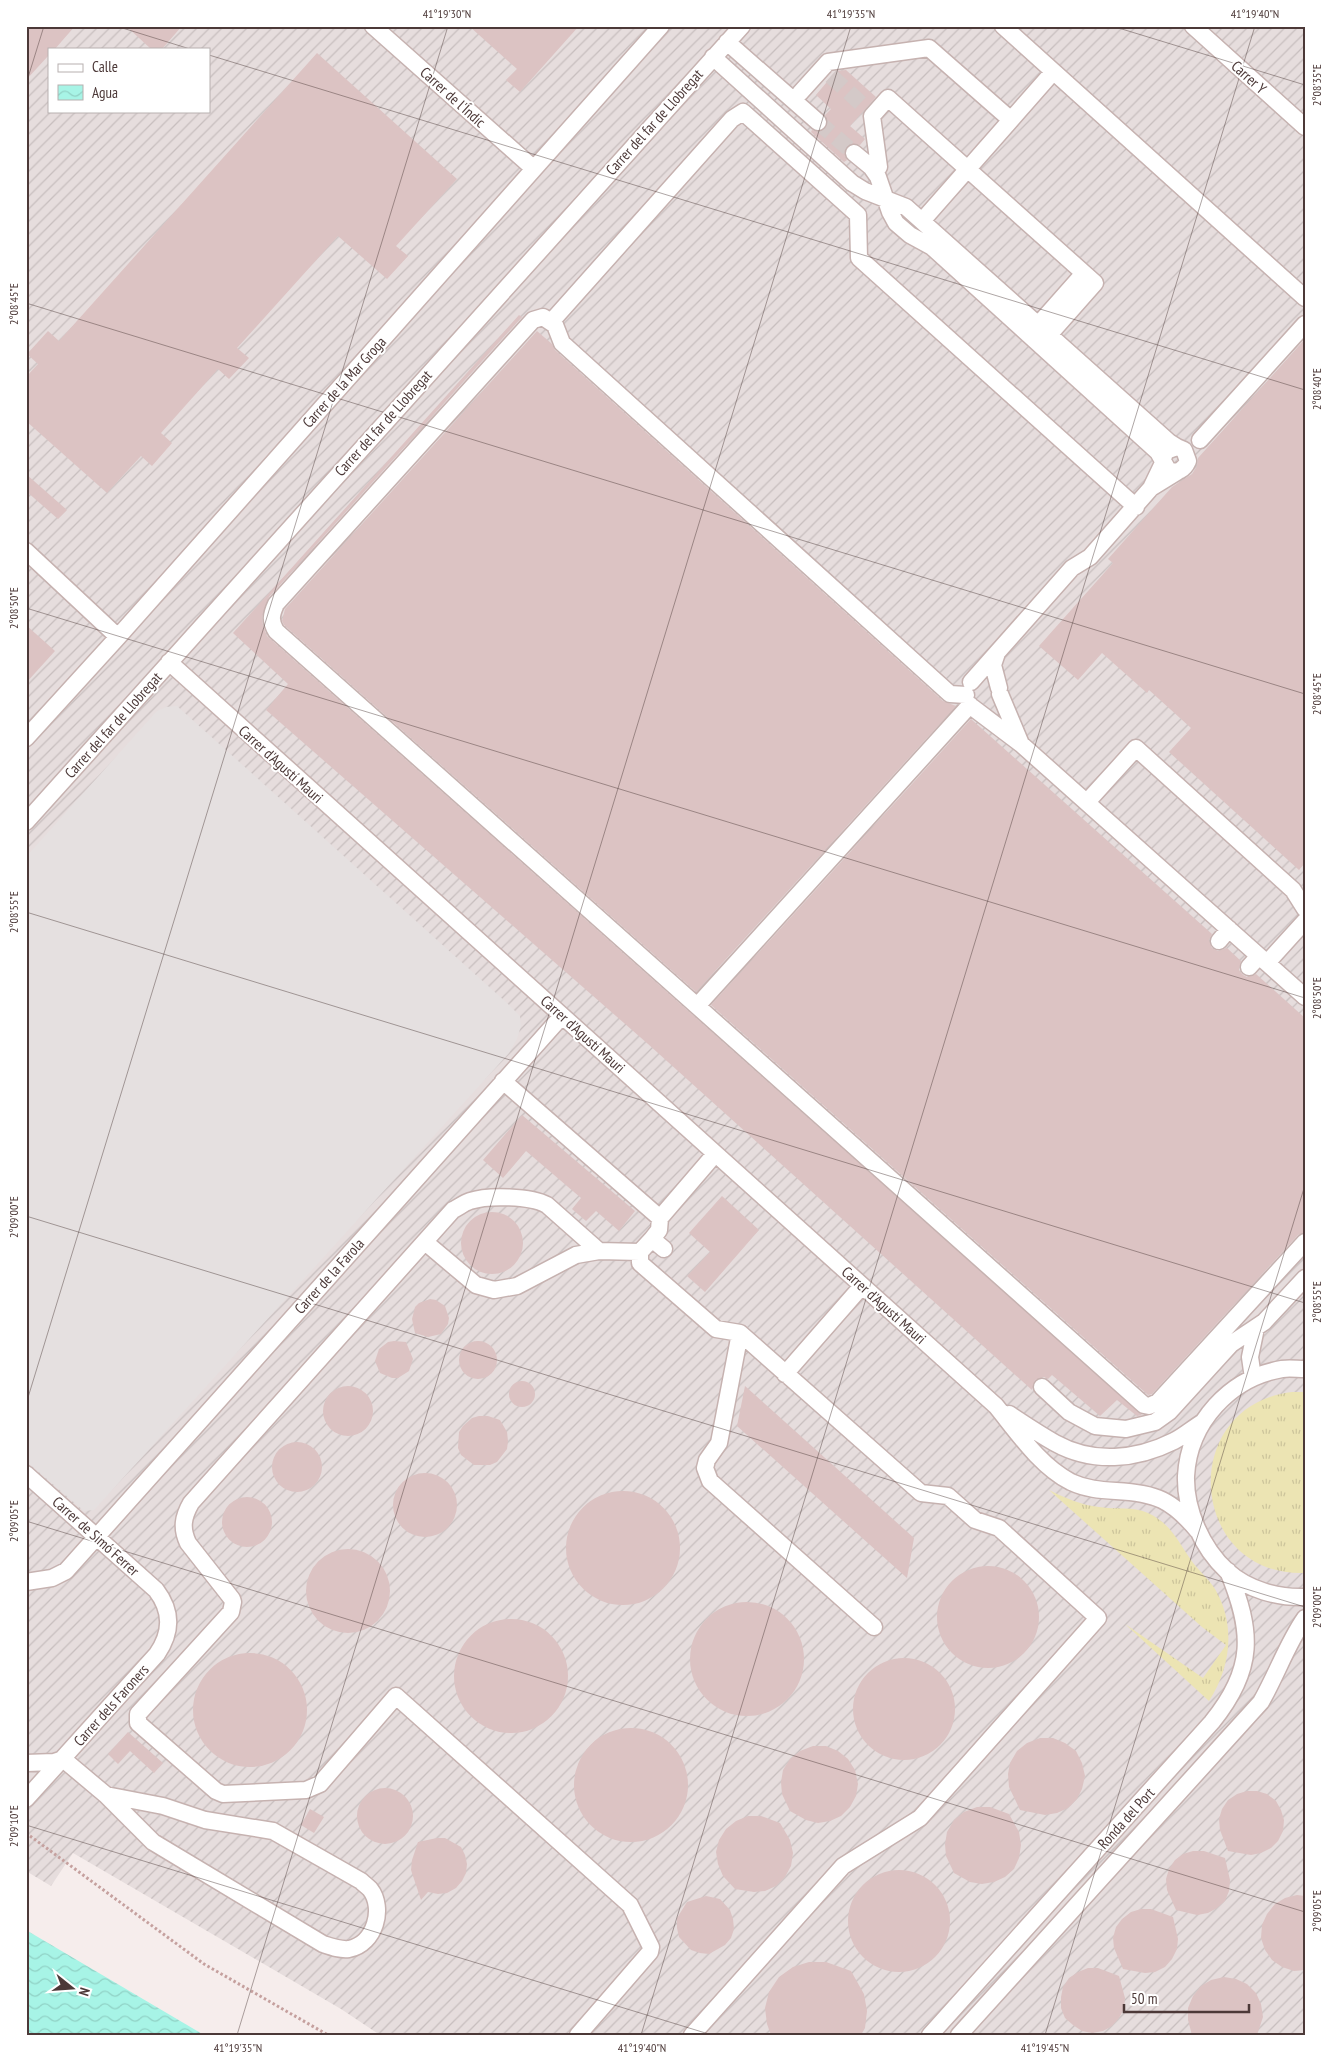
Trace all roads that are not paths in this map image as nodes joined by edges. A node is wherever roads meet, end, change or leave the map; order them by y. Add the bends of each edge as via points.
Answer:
1 (373, 26) edge
2 (661, 26) edge
3 (742, 26) edge
4 (1002, 26) edge
5 (1192, 26) edge
6 (727, 42) junction
7 (713, 58) junction
8 (753, 64) junction
9 (1053, 72) junction
10 (800, 93) junction
11 (1011, 120) junction
12 (1305, 127) edge
13 (879, 167) junction
14 (533, 168) junction
15 (968, 168) junction
16 (884, 193) junction
17 (922, 221) junction
18 (1305, 298) edge
19 (551, 322) junction
20 (1305, 324) edge
21 (1044, 330) junction
22 (1175, 458) junction
23 (1136, 507) junction
24 (26, 551) edge
25 (118, 637) junction
26 (997, 653) junction
27 (169, 662) junction
28 (999, 691) junction
29 (970, 697) junction
30 (26, 738) edge
31 (1021, 744) junction
32 (1087, 802) junction
33 (26, 822) edge
34 (1305, 909) edge
35 (1305, 920) edge
36 (1258, 962) junction
37 (1305, 997) edge
38 (697, 1006) junction
39 (562, 1016) junction
40 (503, 1081) junction
41 (715, 1154) junction
42 (660, 1218) junction
43 (426, 1242) junction
44 (1305, 1242) edge
45 (599, 1251) junction
46 (640, 1252) junction
47 (1305, 1278) edge
48 (862, 1286) junction
49 (1256, 1328) junction
50 (740, 1333) junction
51 (1305, 1359) edge
52 (1283, 1369) junction
53 (1305, 1369) edge
54 (786, 1374) junction
55 (1253, 1378) junction
56 (1042, 1387) dead end
57 (996, 1406) junction
58 (1202, 1422) junction
59 (26, 1474) edge
60 (1198, 1531) junction
61 (96, 1536) junction
62 (1228, 1571) junction
63 (26, 1582) edge
64 (1305, 1596) edge
65 (163, 1599) joint
66 (1305, 1618) edge
67 (874, 1627) dead end
68 (62, 1759) junction
69 (26, 1763) edge
70 (106, 1795) junction
71 (26, 1799) edge
72 (578, 2035) edge
73 (692, 2035) edge
74 (930, 2035) edge
75 (959, 2035) edge

1 - 14 street, Carrer de l'Índic
2 - 14 street, Carrer de la Mar Groga
3 - 6 street, Carrer del far de Llobregat
4 - 9 street
5 - 12 street, Carrer Y
6 - 7 street, Carrer del far de Llobregat
6 - 8 street
7 - 16 street via 852,183 865,191
7 - 27 street, Carrer del far de Llobregat
8 - 10 street via 782,77
8 - 10 street via 821,118
9 - 11 street
9 - 18 street
10 - 11 street via 827,72 828,62 929,48
11 - 15 street
13 - 15 street via 869,112 888,98
13 - 16 street
13 - 16 street via 874,158 857,149
14 - 25 street, Carrer de la Mar Groga
15 - 17 street
15 - 21 street via 1095,283
16 - 17 street
16 - 22 street via 892,218 900,227 932,247
17 - 21 street
19 - 23 street via 732,119 743,112 858,215 859,258
19 - 29 street via 562,343 929,676 950,694
19 - 38 street via 543,317 533,320 276,604 271,622 276,631
20 - 22 street via 1200,440
21 - 22 street via 1168,442
22 - 23 street
23 - 26 street via 1090,557 1072,568
24 - 25 street
25 - 30 street, Carrer de la Mar Groga
26 - 28 street via 993,665
26 - 29 street
27 - 33 street, Carrer del far de Llobregat
27 - 39 street, Carrer d'Agustí Mauri
28 - 29 street via 999,699 992,708 982,711
28 - 29 street via 992,680 975,679
28 - 31 street
29 - 31 street
29 - 38 street
31 - 32 street
32 - 34 street via 1136,748 1293,890
32 - 36 street via 1224,935
35 - 36 street
36 - 37 street
38 - 44 street via 1144,1405 1158,1402
39 - 40 street, Carrer de la Farola
39 - 41 street, Carrer d'Agustí Mauri
40 - 42 street
40 - 61 street, Carrer de la Farola
41 - 42 street
41 - 48 street, Carrer d'Agustí Mauri
42 - 46 street via 658,1244
43 - 45 street via 476,1285 494,1290 517,1286 576,1254
43 - 45 street via 453,1210 470,1201 528,1198 547,1205
43 - 72 street via 191,1503 186,1513 184,1533 188,1543 232,1598 233,1608 138,1714 138,1722 223,1794 306,1790 320,1784 396,1696 635,1912 651,1947 650,1952
45 - 46 street
46 - 50 street via 640,1263 716,1329
47 - 49 street
48 - 54 street
48 - 57 street, Carrer d'Agustí Mauri
49 - 55 street via 1250,1357
49 - 56 street via 1231,1344 1162,1418 1143,1425 1126,1428 1095,1426 1069,1412
50 - 54 street
50 - 67 street via 719,1443 707,1460 706,1475
51 - 52 street
52 - 53 street
52 - 55 street
54 - 73 street via 921,1493 948,1496 975,1520 999,1528 1098,1618 920,1818 843,1866
55 - 58 street via 1217,1402
57 - 58 street via 1056,1444 1114,1458 1152,1451 1176,1440
57 - 60 street via 1036,1454 1070,1481 1097,1490 1150,1495 1176,1508
58 - 60 street via 1191,1447 1186,1477 1190,1510
59 - 61 street, Carrer de Simó Ferrer
60 - 62 street
61 - 63 street, Carrer de la Farola via 66,1571
61 - 65 street, Carrer de Simó Ferrer
62 - 64 street via 1268,1593
62 - 74 street, Ronda del Port via 1246,1631 1243,1668 1232,1695 1206,1729
65 - 68 street, Carrer dels Faroners via 169,1619 163,1646
66 - 75 street, Ronda del Port via 1261,1702
68 - 69 street
68 - 70 street
68 - 71 street, Carrer dels Faroners
70 - 70 street via 163,1806 205,1820 273,1831 370,1889 377,1912 375,1925 360,1945 336,1949 323,1944 153,1842

